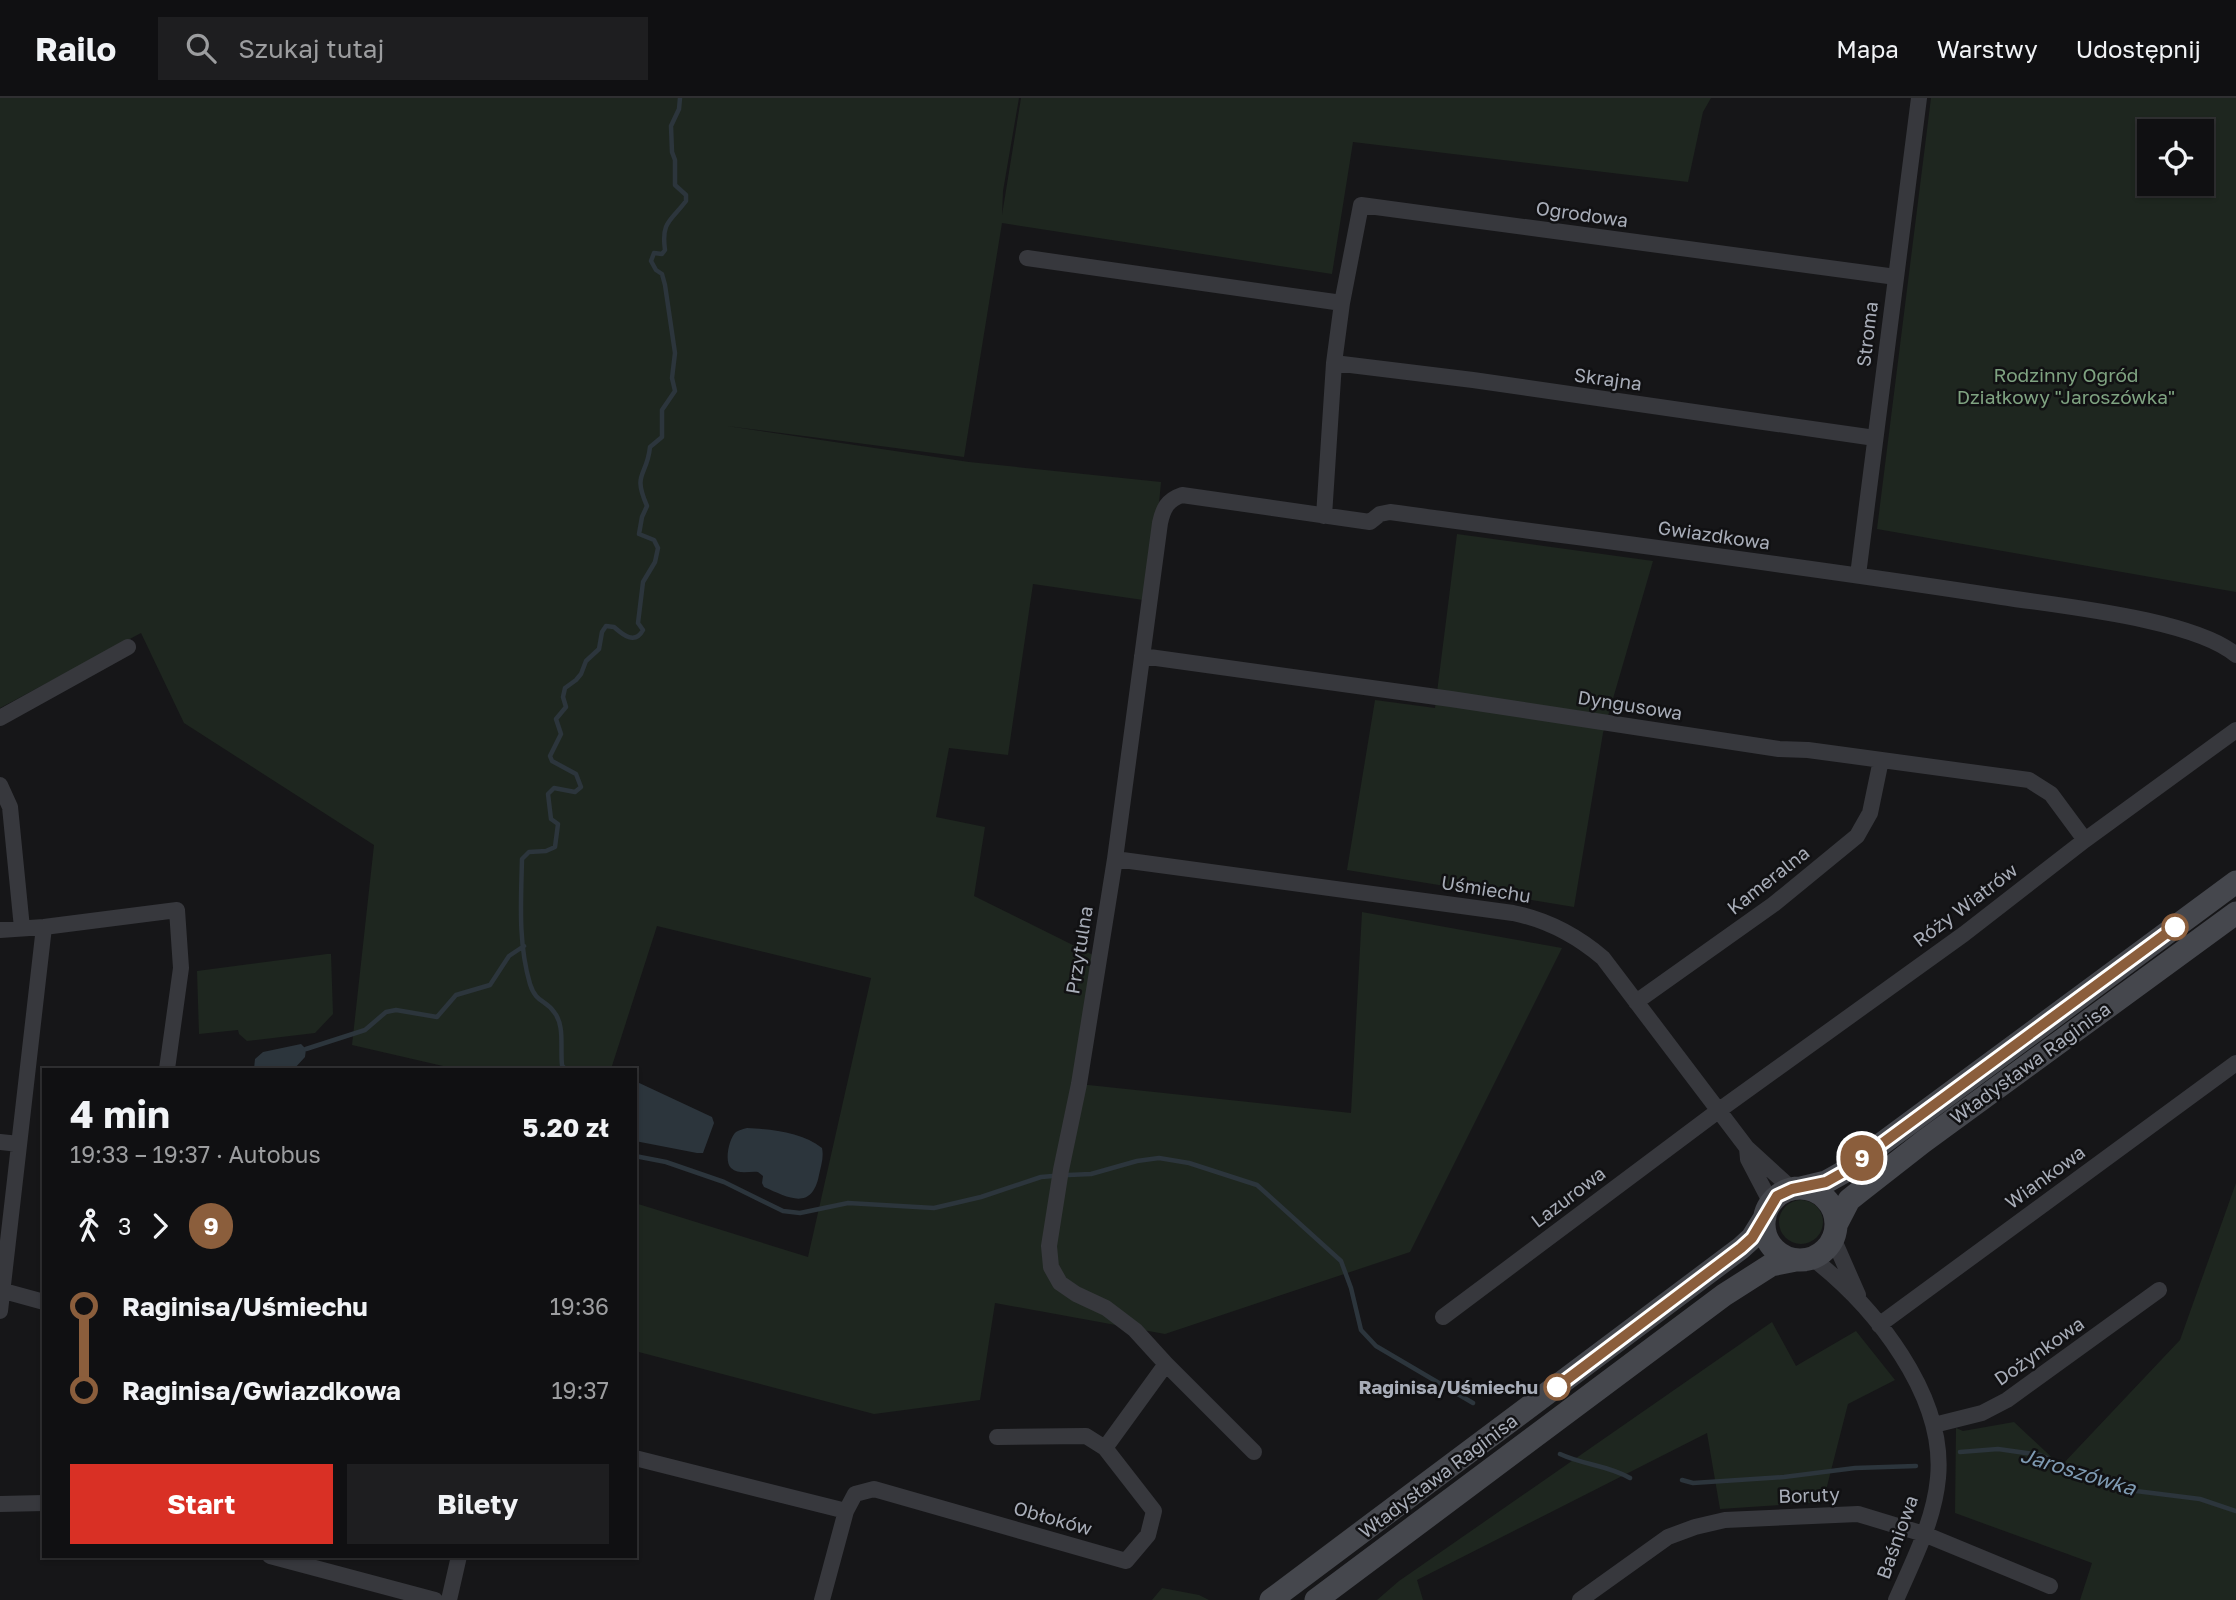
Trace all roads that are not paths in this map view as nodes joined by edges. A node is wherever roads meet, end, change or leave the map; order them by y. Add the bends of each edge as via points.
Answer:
1 (1919, 98) edge
2 (1027, 258) dead end
3 (1896, 277) junction
4 (1342, 303) junction
5 (1334, 363) junction
6 (1875, 438) junction
7 (1182, 495) joint
8 (1324, 516) junction
9 (1858, 575) junction
10 (128, 648) dead end
11 (2236, 654) edge
12 (1142, 656) junction
13 (0, 718) edge
14 (2236, 730) edge
15 (1881, 760) junction
16 (0, 785) edge
17 (2085, 840) junction
18 (1115, 859) junction
19 (2236, 882) edge
20 (2236, 913) edge
21 (44, 927) junction
22 (22, 928) junction
23 (0, 930) edge
24 (1636, 1002) junction
25 (2236, 1063) edge
26 (167, 1068) edge
27 (1718, 1111) junction
28 (0, 1142) edge
29 (19, 1144) junction
30 (1747, 1148) junction
31 (1797, 1189) junction
32 (1768, 1210) junction
33 (1835, 1231) junction
34 (1804, 1259) junction
35 (1, 1290) edge
36 (2159, 1290) dead end
37 (42, 1300) edge
38 (1860, 1301) junction
39 (0, 1311) edge
40 (1443, 1317) dead end
41 (1879, 1325) junction
42 (1166, 1364) junction
43 (1934, 1425) junction
44 (997, 1437) dead end
45 (1105, 1448) junction
46 (1254, 1452) dead end
47 (637, 1459) edge
48 (42, 1503) edge
49 (0, 1504) edge
50 (846, 1511) junction
51 (1924, 1534) junction
52 (278, 1558) edge
53 (460, 1558) edge
54 (2050, 1586) dead end
55 (435, 1600) edge
56 (449, 1600) edge
57 (822, 1600) edge
58 (1271, 1600) edge
59 (1316, 1600) edge
60 (1580, 1600) edge
61 (1896, 1600) edge

1 - 3 street, Stroma
2 - 4 street
3 - 4 street, Ogrodowa via 1361,205
3 - 6 street, Stroma
4 - 5 street, Ogrodowa
5 - 6 street, Skrajna
5 - 8 street, Ogrodowa
6 - 9 street, Stroma
7 - 8 street, Gwiazdkowa
7 - 12 street, Przytulna via 1172,499 1163,512
8 - 9 street, Gwiazdkowa via 1370,522 1390,512
9 - 11 street, Gwiazdkowa via 2126,617 2176,628
10 - 13 street
12 - 15 street, Dyngusowa
12 - 18 street, Przytulna
14 - 17 street, Róży Wiatrów
15 - 17 street, Dyngusowa via 2029,780 2051,794
15 - 24 street, Kameralna via 1870,813 1857,836 1774,904
16 - 22 street via 10,807
17 - 27 street, Róży Wiatrów via 1964,934
18 - 24 street, Uśmiechu via 1534,917 1584,941
18 - 42 street, Przytulna via 1049,1256 1060,1283 1135,1330
19 - 31 main road, Władysława Raginisa via 1842,1173
20 - 33 main road, Władysława Raginisa via 1870,1183 1849,1200
21 - 22 street
21 - 26 street via 177,910 181,968
21 - 29 street
22 - 23 street
24 - 27 street, Uśmiechu
25 - 41 street, Wiankowa
27 - 30 street, Uśmiechu
27 - 40 street, Lazurowa
28 - 29 street
29 - 35 street
30 - 31 street, Uśmiechu
30 - 32 street, Uśmiechu
31 - 32 main road via 1777,1196
31 - 33 main road via 1817,1192 1829,1202
32 - 34 main road via 1766,1234 1774,1249
32 - 58 main road, Władysława Raginisa via 1741,1248
33 - 34 main road via 1821,1254
33 - 38 street, Baśniowa
34 - 38 street, Baśniowa
34 - 59 main road, Władysława Raginisa via 1771,1265 1724,1295
35 - 37 street
35 - 39 street
36 - 43 street, Dożynkowa via 2007,1401 1982,1413
38 - 41 street, Baśniowa
41 - 43 street, Baśniowa via 1916,1379
42 - 45 street
42 - 46 street
43 - 51 street, Baśniowa via 1938,1479
44 - 45 street via 1086,1436
45 - 50 street, Obłoków via 1154,1511 1148,1535 1126,1561 874,1489 855,1493
47 - 50 street
48 - 49 street
50 - 57 street
51 - 54 street, Boruty
51 - 60 street, Boruty via 1858,1514 1725,1520 1668,1537
51 - 61 street, Baśniowa
52 - 55 street
53 - 56 street

